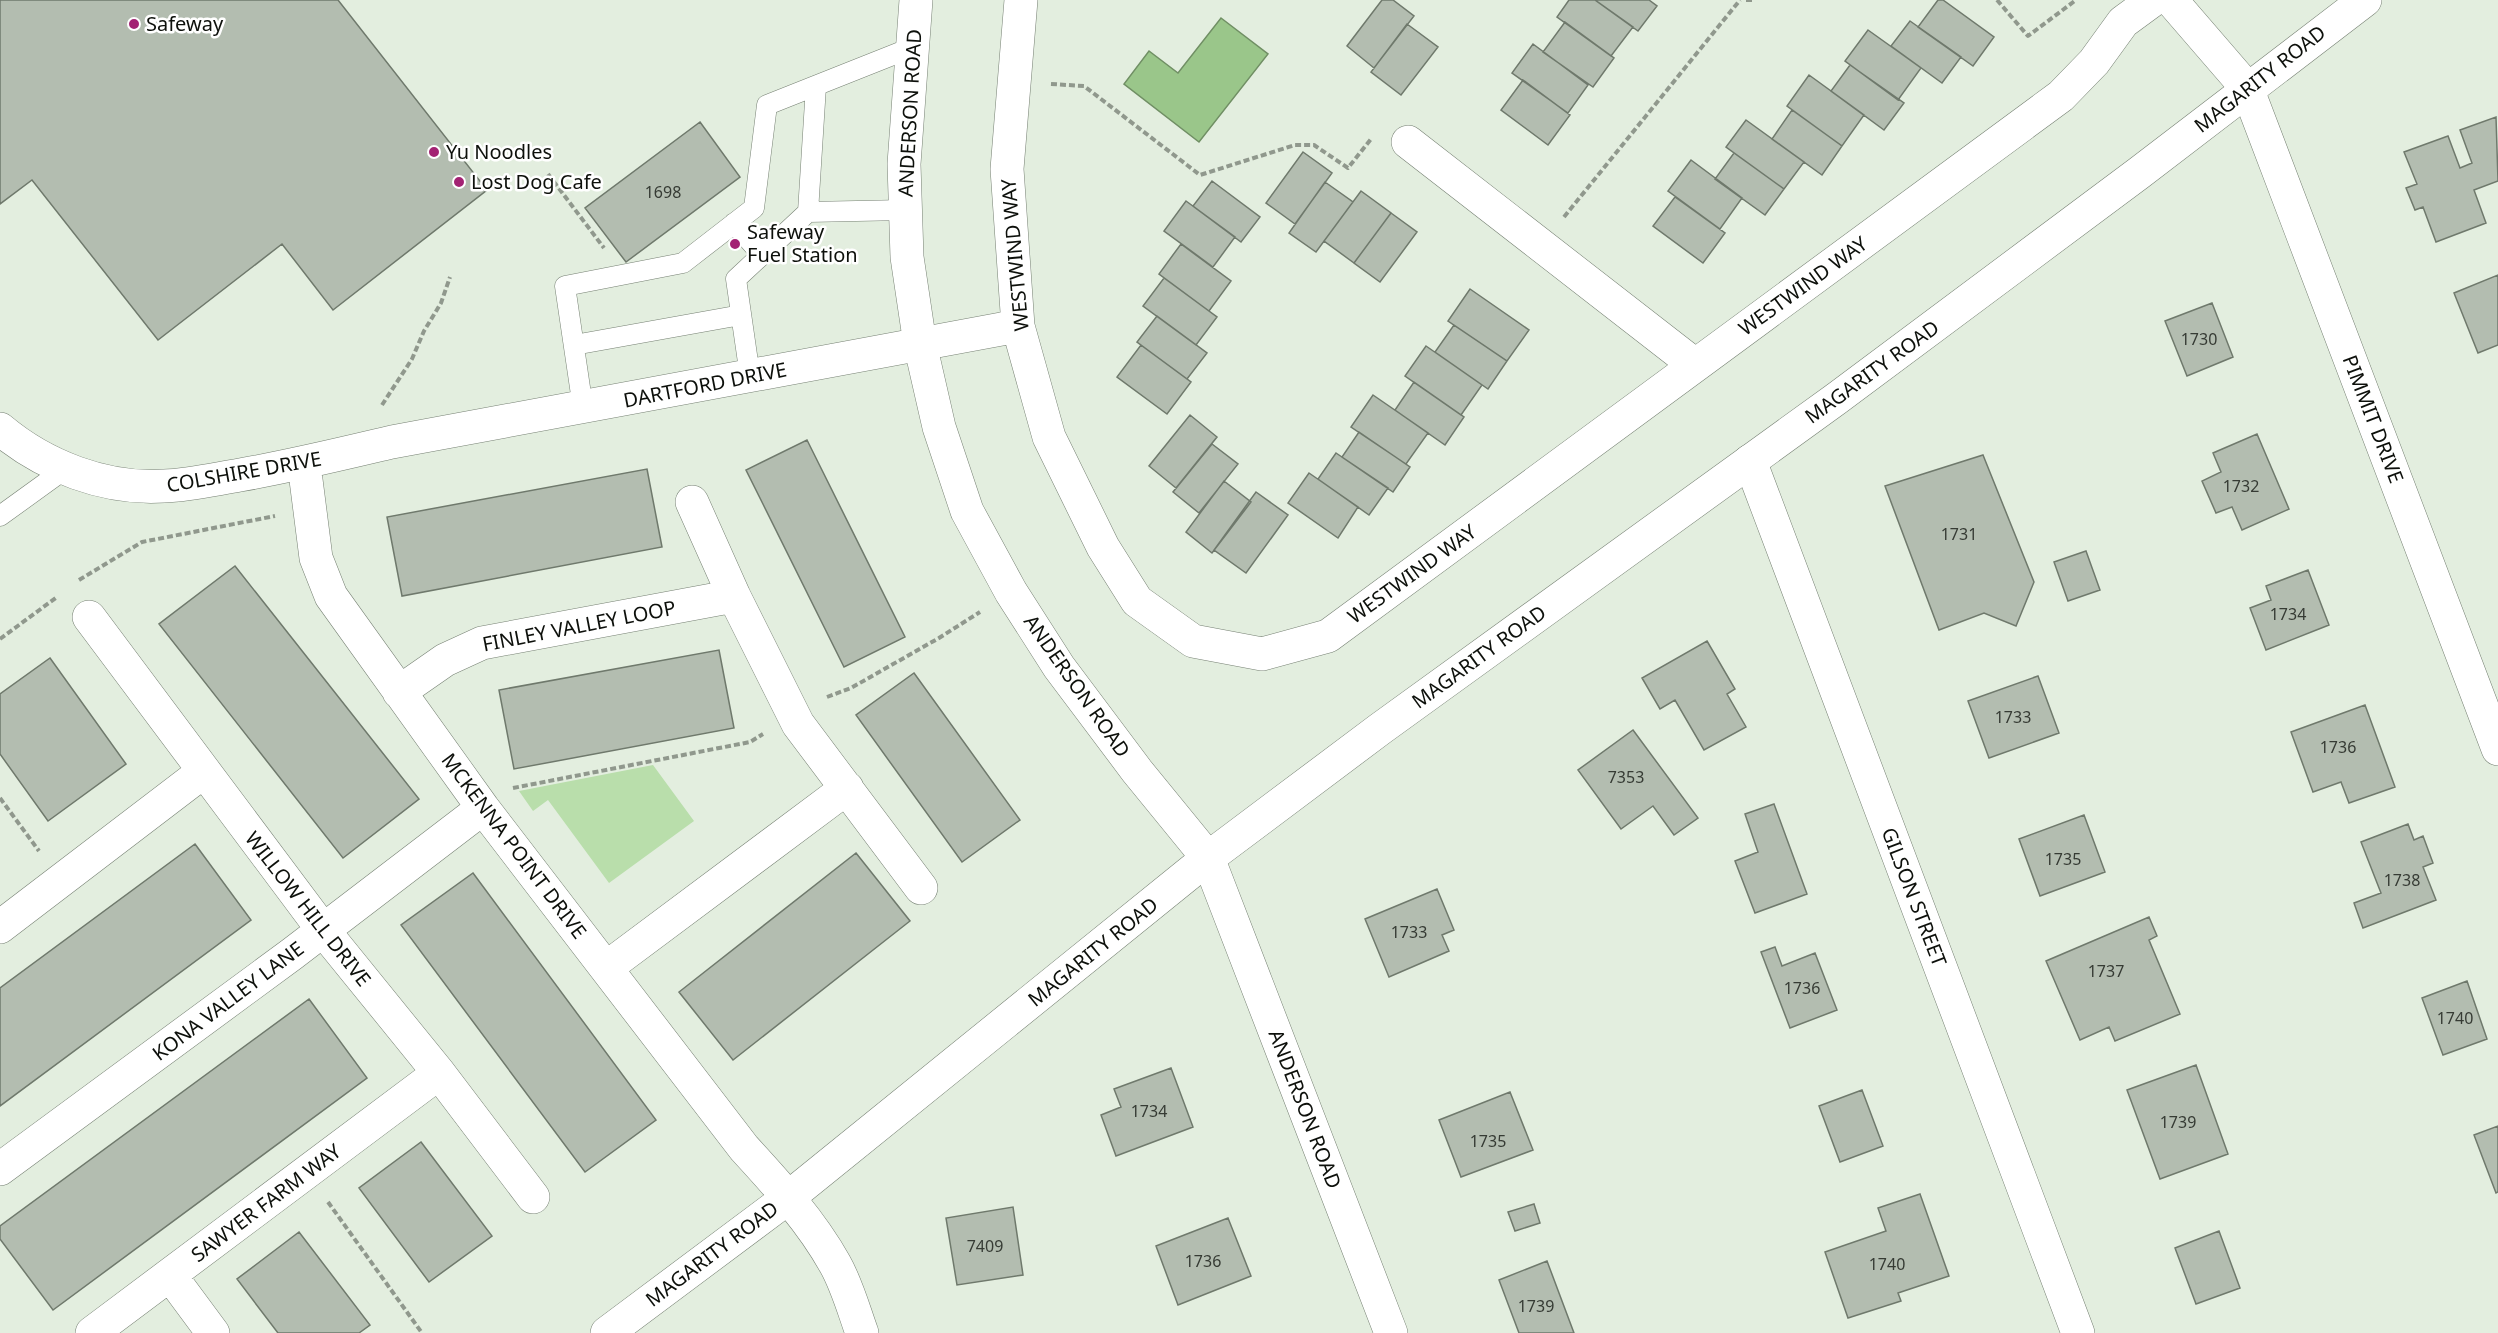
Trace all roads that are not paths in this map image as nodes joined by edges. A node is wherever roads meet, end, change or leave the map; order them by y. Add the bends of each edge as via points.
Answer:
1 (916, 0) edge
2 (1021, 0) edge
3 (2153, 0) edge
4 (2171, 0) edge
5 (2365, 0) edge
6 (913, 47) junction
7 (816, 86) junction
8 (2247, 88) junction
9 (1408, 142) road end
10 (905, 210) junction
11 (808, 212) junction
12 (734, 223) junction
13 (762, 255) junction
14 (741, 315) junction
15 (1018, 326) junction
16 (920, 344) junction
17 (574, 345) junction
18 (1695, 365) junction
19 (750, 376) junction
20 (583, 408) junction
21 (0, 429) edge
22 (392, 442) joint
23 (1750, 460) junction
24 (304, 464) junction
25 (65, 469) junction
26 (692, 502) dead end
27 (0, 516) edge
28 (734, 596) junction
29 (89, 616) dead end
30 (399, 692) junction
31 (2498, 749) edge
32 (204, 772) junction
33 (846, 788) junction
34 (483, 808) junction
35 (1208, 858) junction
36 (921, 888) dead end
37 (0, 927) edge
38 (323, 930) junction
39 (606, 968) junction
40 (439, 1073) junction
41 (0, 1169) edge
42 (533, 1197) dead end
43 (789, 1197) junction
44 (170, 1275) junction
45 (92, 1333) edge
46 (213, 1333) edge
47 (607, 1333) edge
48 (862, 1333) edge
49 (1391, 1333) edge
50 (2078, 1333) edge

1 - 6 street, ANDERSON ROAD
2 - 15 street, WESTWIND WAY via 1007,169
3 - 18 street, WESTWIND WAY via 2123,22 2094,62 2061,96
4 - 8 street
5 - 8 street, MAGARITY ROAD
6 - 7 lane
6 - 10 street, ANDERSON ROAD via 904,164
7 - 11 lane
7 - 12 lane via 768,105 754,208
8 - 23 street, MAGARITY ROAD
8 - 31 street, PIMMIT DRIVE
9 - 18 street
10 - 11 lane
10 - 16 street, ANDERSON ROAD via 907,258
11 - 13 lane
12 - 13 lane
12 - 17 lane via 683,263 565,286
13 - 14 lane via 736,279
14 - 17 lane
14 - 19 lane
15 - 16 street, DARTFORD DRIVE
15 - 18 street, WESTWIND WAY via 1050,437 1103,547 1137,602 1193,641 1262,654 1328,636
16 - 19 street, DARTFORD DRIVE
16 - 35 street, ANDERSON ROAD via 939,427 967,511 1011,592 1059,667
17 - 20 lane
19 - 20 street, DARTFORD DRIVE
20 - 22 street, DARTFORD DRIVE
21 - 25 street, COLSHIRE DRIVE via 21,446
22 - 24 street, COLSHIRE DRIVE
23 - 35 street, MAGARITY ROAD
23 - 50 street, GILSON STREET
24 - 25 street, COLSHIRE DRIVE via 162,487 111,483
24 - 30 street, MCKENNA POINT DRIVE via 316,558 332,596
25 - 27 lane
26 - 28 street
28 - 30 street, FINLEY VALLEY LOOP via 482,643 445,660
28 - 33 street via 798,724
29 - 32 street, WILLOW HILL DRIVE
30 - 34 street, MCKENNA POINT DRIVE
32 - 37 street
32 - 38 street, WILLOW HILL DRIVE
33 - 36 street
33 - 39 street
34 - 38 street, KONA VALLEY LANE
34 - 39 street, MCKENNA POINT DRIVE
35 - 43 street, MAGARITY ROAD
35 - 49 street, ANDERSON ROAD
38 - 40 street, WILLOW HILL DRIVE
38 - 41 street, KONA VALLEY LANE
39 - 43 street, MCKENNA POINT DRIVE via 744,1148
40 - 42 street, WILLOW HILL DRIVE
40 - 44 street, SAWYER FARM WAY
43 - 47 street, MAGARITY ROAD
43 - 48 street, MCKENNA POINT DRIVE via 836,1265
44 - 45 street, SAWYER FARM WAY
44 - 46 street

